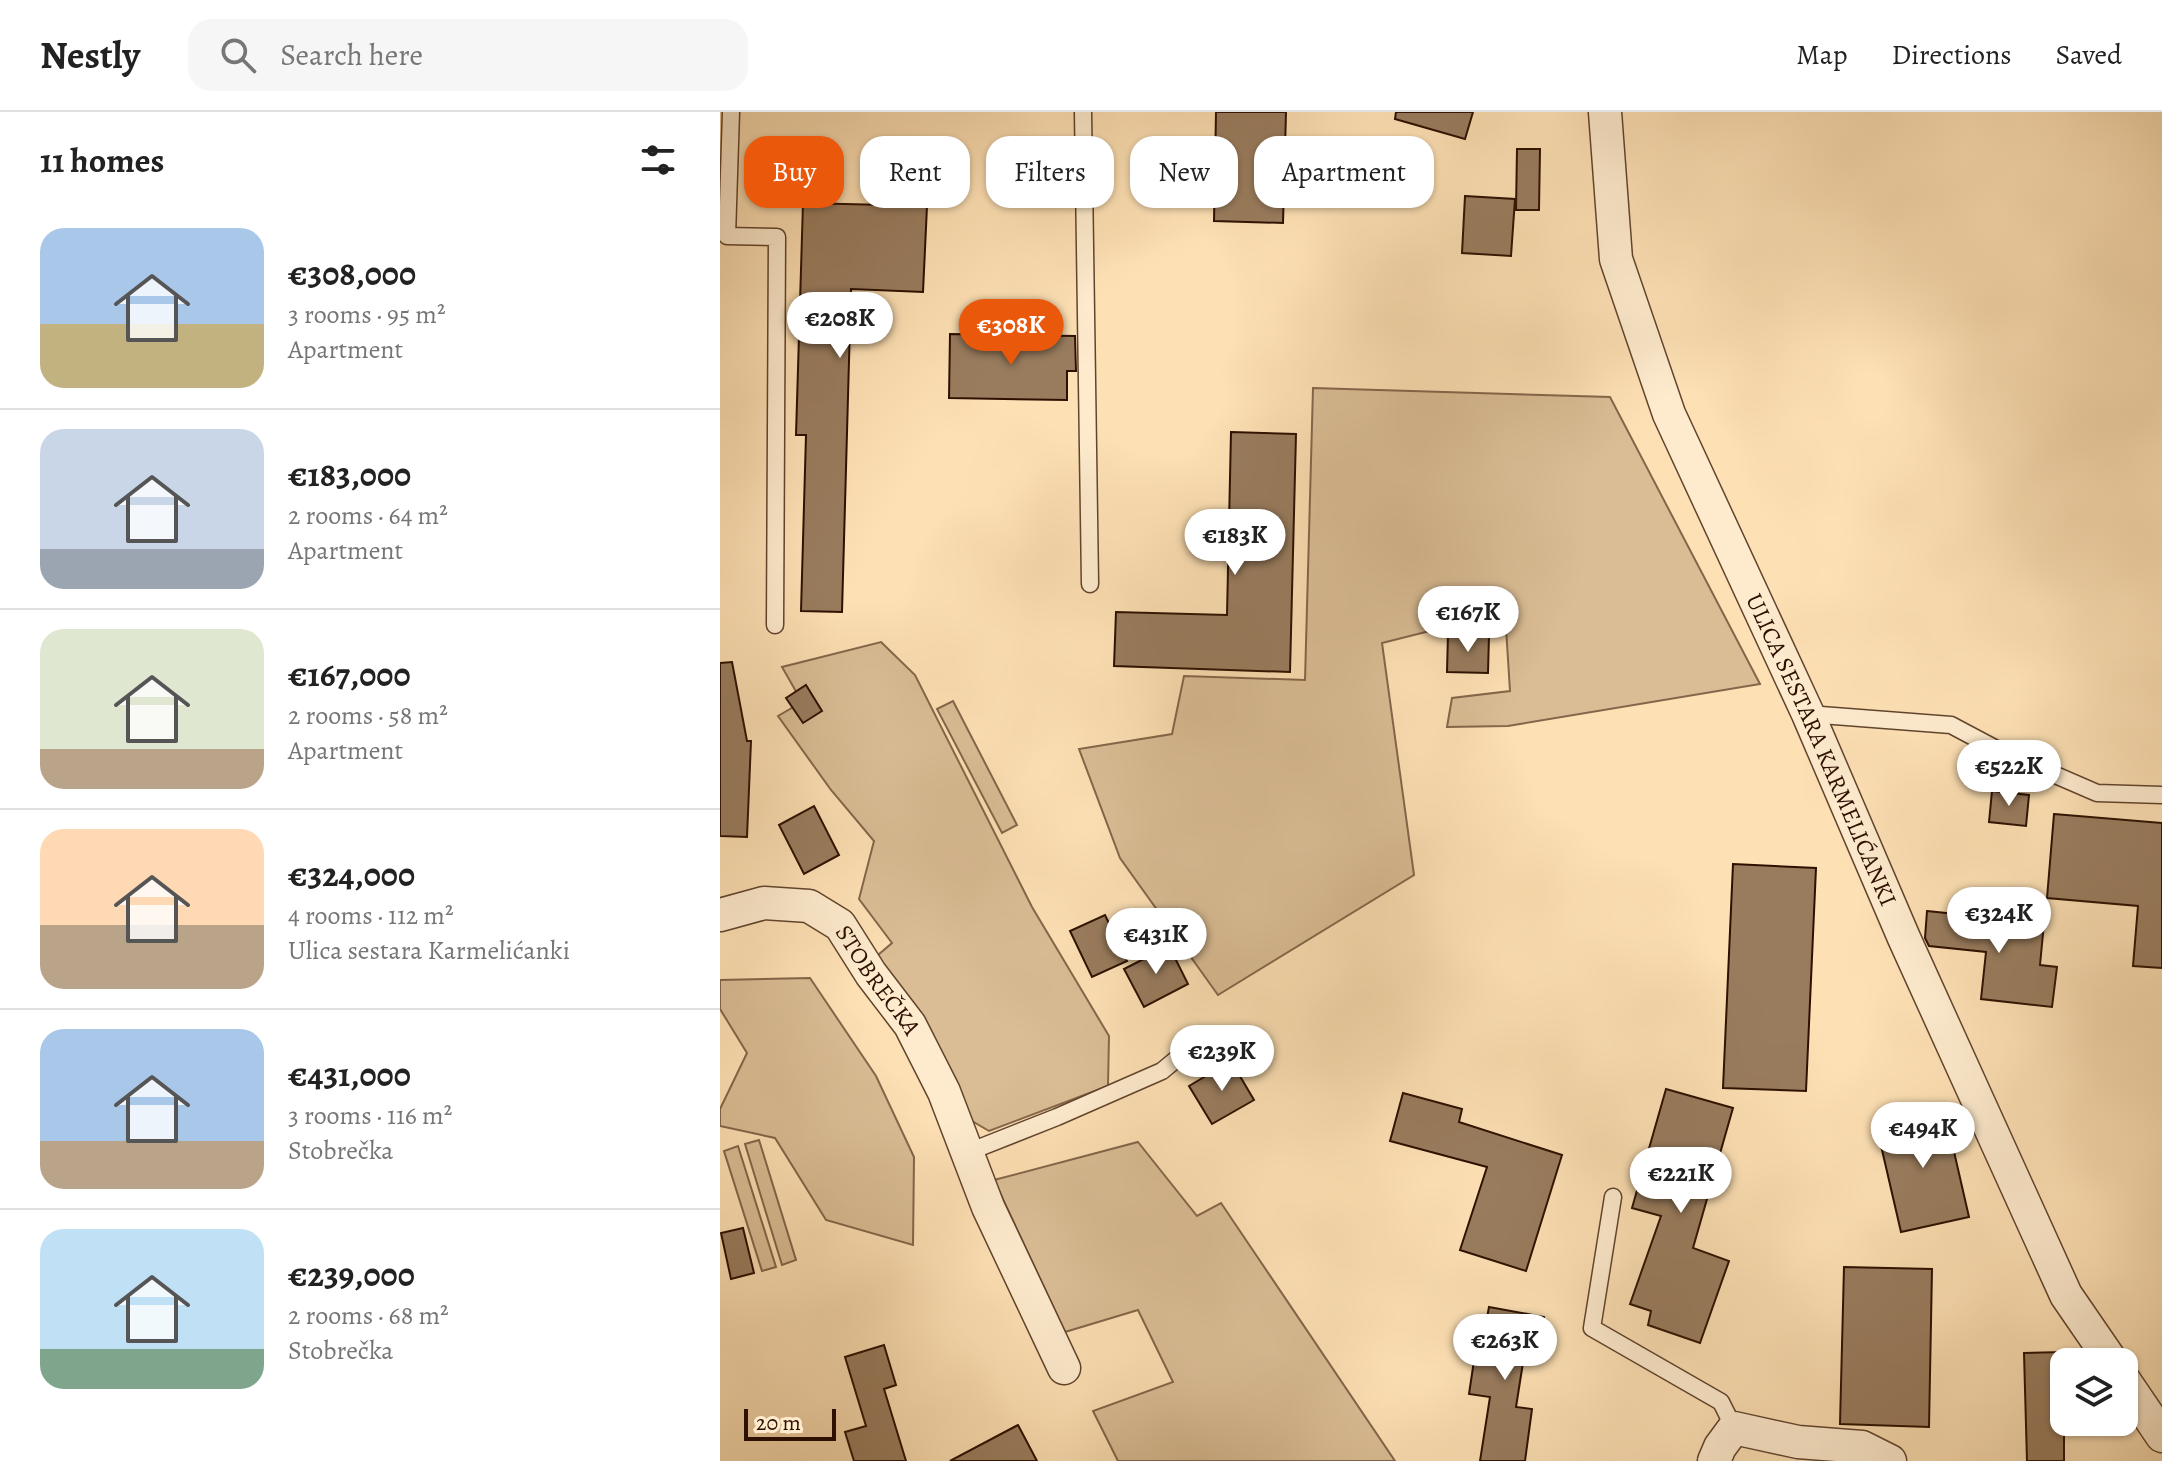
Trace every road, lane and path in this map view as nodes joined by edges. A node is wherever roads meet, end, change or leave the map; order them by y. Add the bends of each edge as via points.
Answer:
1 (731, 112) edge
2 (1083, 112) edge
3 (1605, 112) edge
4 (1090, 584) dead end
5 (775, 625) dead end
6 (1808, 714) junction
7 (2162, 795) edge
8 (720, 915) edge
9 (1191, 1047) dead end
10 (966, 1153) junction
11 (1613, 1197) dead end
12 (2102, 1348) edge
13 (1064, 1368) dead end
14 (2138, 1401) edge
15 (1734, 1428) junction
16 (2162, 1436) edge
17 (1714, 1461) edge
18 (1890, 1461) edge

1 - 5 lane via 727,236 777,237
2 - 4 lane
3 - 6 street, ULICA SESTARA KARMELIĆANKI via 1616,259 1641,334 1669,414
6 - 7 lane via 1951,725 2097,793
6 - 12 street, ULICA SESTARA KARMELIĆANKI via 2066,1295
8 - 10 street, STOBREČKA via 764,903 809,906 840,925 910,1025 944,1092
9 - 10 lane via 1162,1071
10 - 13 street, STOBREČKA
11 - 15 lane via 1592,1328 1721,1402
14 - 16 street
15 - 17 street
15 - 18 street via 1798,1442 1862,1447

